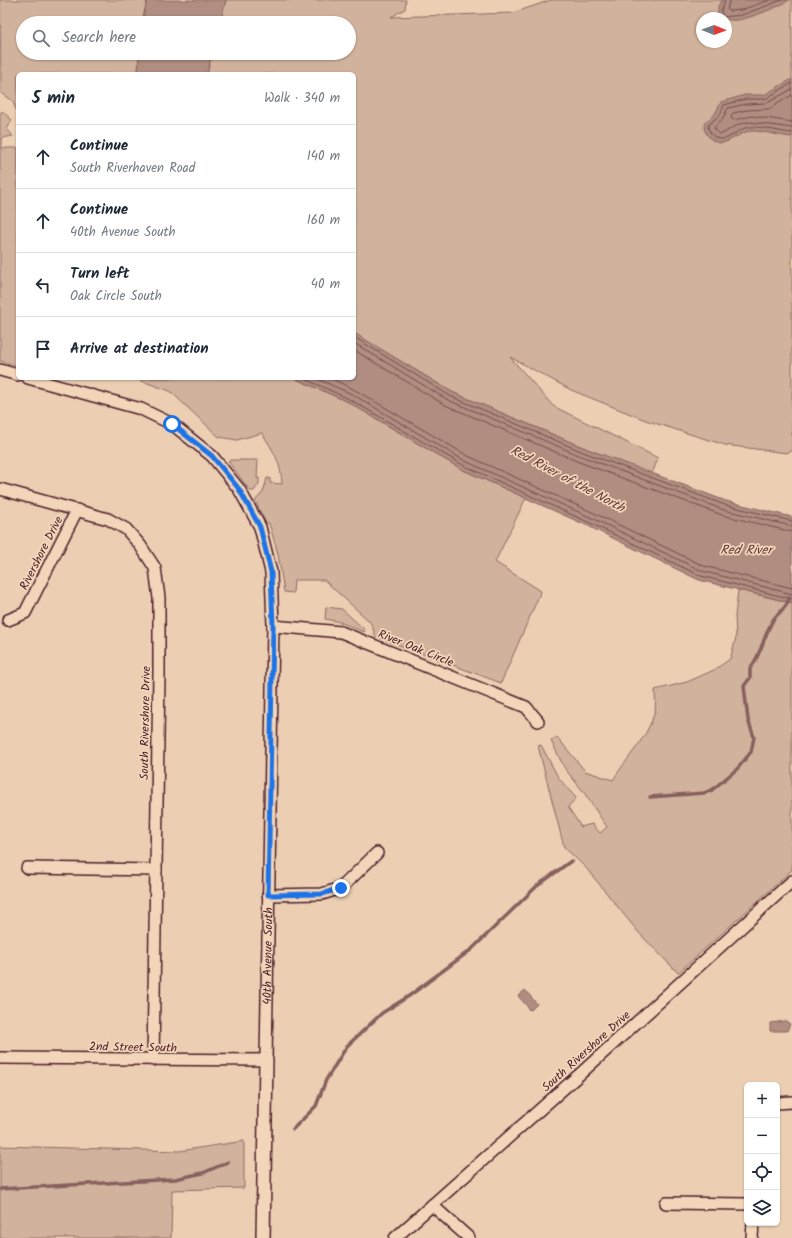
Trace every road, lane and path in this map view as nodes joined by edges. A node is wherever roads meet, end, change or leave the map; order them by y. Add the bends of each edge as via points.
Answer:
1 (0, 370) edge
2 (16, 374) edge
3 (35, 380) edge
4 (0, 489) edge
5 (77, 510) junction
6 (8, 620) dead end
7 (273, 626) junction
8 (538, 721) dead end
9 (378, 853) dead end
10 (27, 868) dead end
11 (156, 870) junction
12 (792, 881) edge
13 (268, 895) junction
14 (0, 1058) edge
15 (153, 1060) junction
16 (266, 1060) junction
17 (792, 1102) edge
18 (780, 1103) edge
19 (666, 1203) dead end
20 (744, 1204) edge
21 (432, 1205) junction
22 (753, 1226) edge
23 (263, 1238) edge
24 (395, 1238) edge
25 (469, 1238) edge
26 (752, 1238) edge

1 - 2 street
3 - 7 street, 40th Avenue South via 141,409 172,424 212,456 239,489 260,527 271,572
4 - 5 street, South Rivershore Drive
5 - 6 street, Rivershore Drive via 25,613
5 - 11 street, South Rivershore Drive via 108,519 126,529 155,568 159,598
7 - 8 street, River Oak Circle via 341,632 526,707
7 - 13 street, 40th Avenue South
9 - 13 street via 341,888 322,894
10 - 11 street
11 - 15 street, South Rivershore Drive
12 - 21 street, South Rivershore Drive
13 - 16 street, 40th Avenue South
14 - 15 street, 2nd Street South
15 - 16 street, 2nd Street South
16 - 23 street, 40th Avenue South
17 - 18 street
19 - 20 street
21 - 24 street, South Rivershore Drive
21 - 25 street
22 - 26 street

